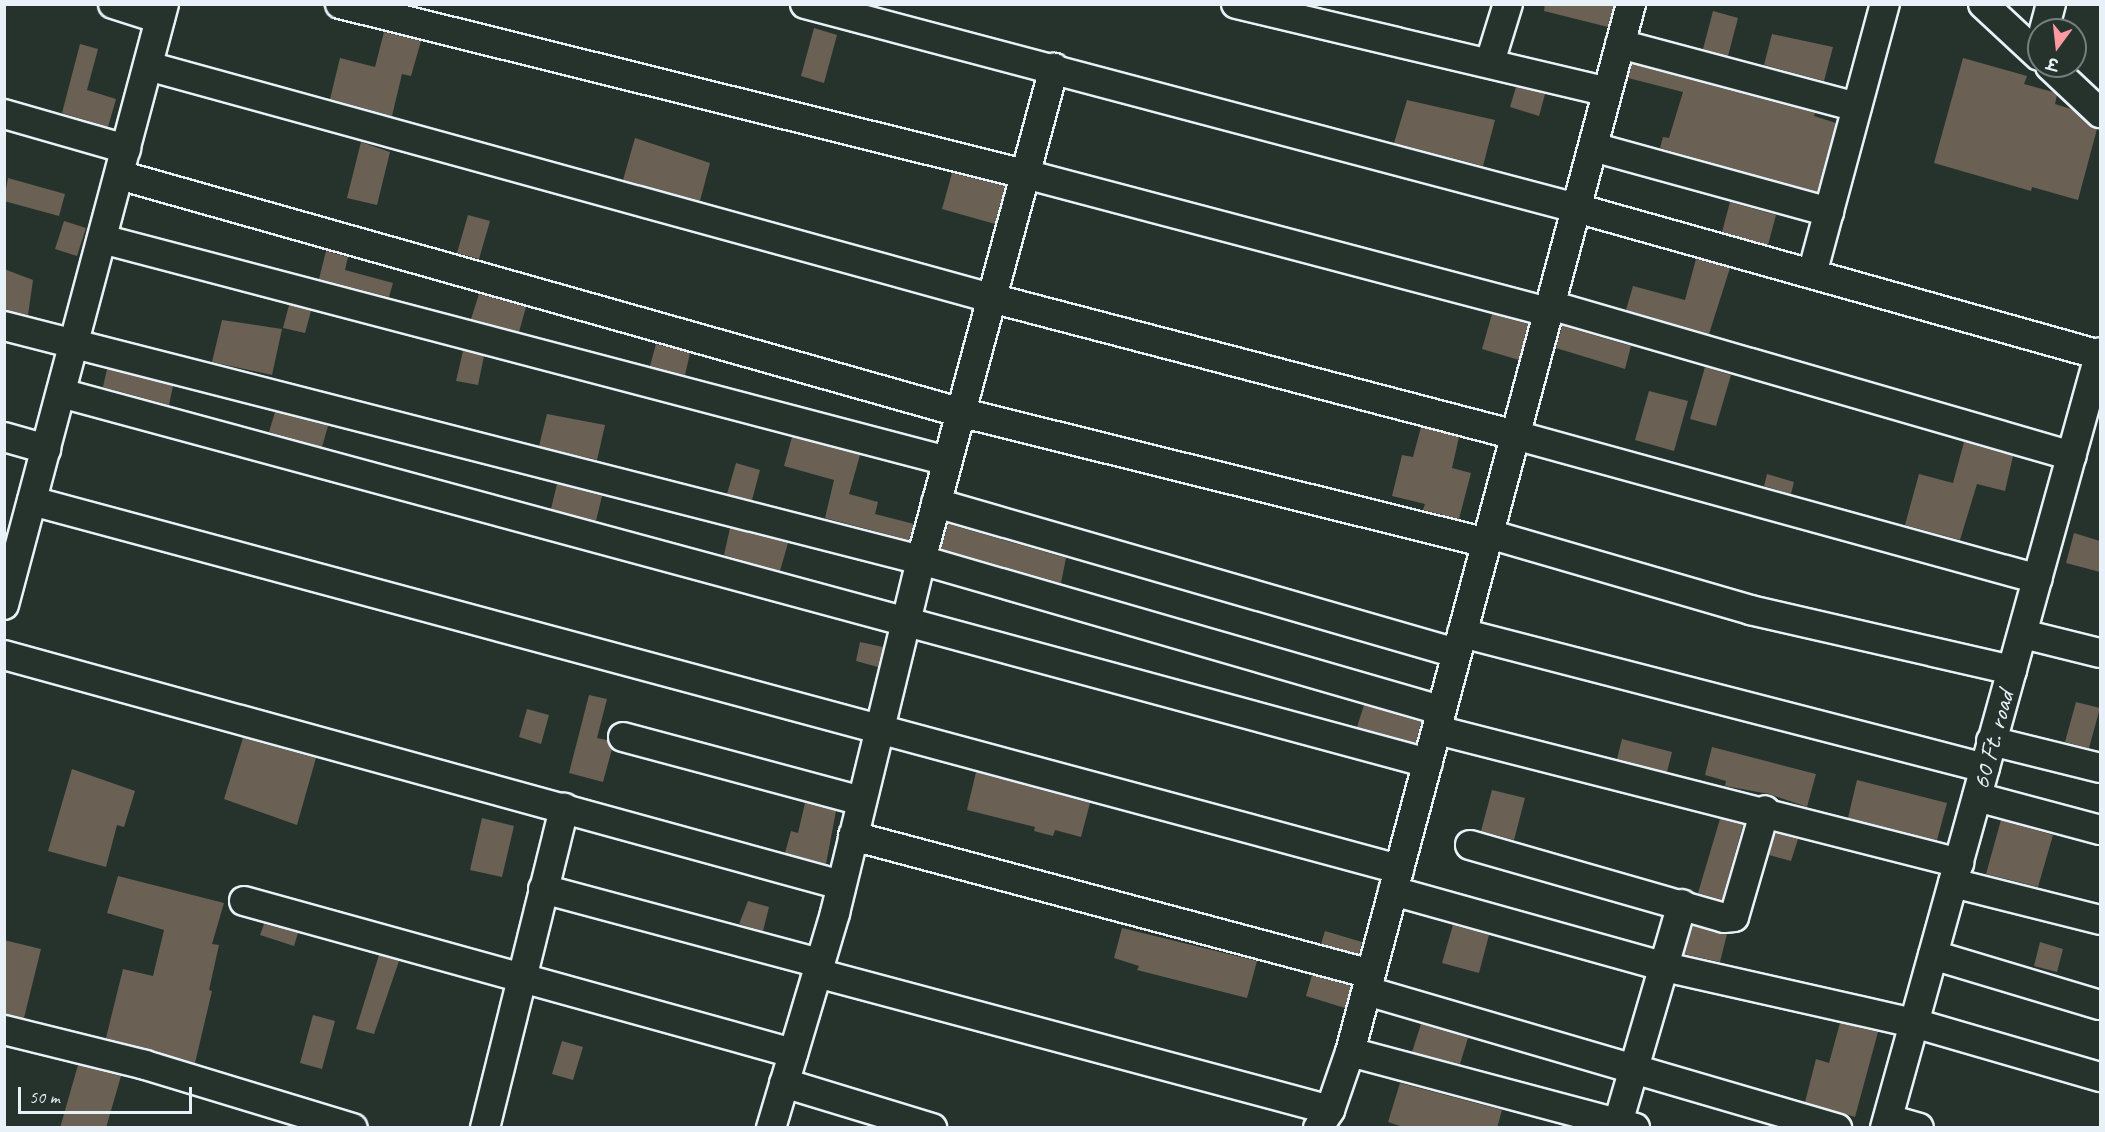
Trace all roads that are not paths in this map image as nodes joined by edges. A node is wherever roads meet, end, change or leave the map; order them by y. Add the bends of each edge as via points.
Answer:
1 (113, 4) edge
2 (340, 4) edge
3 (805, 4) edge
4 (1236, 4) edge
5 (1508, 4) edge
6 (1631, 4) edge
7 (1983, 4) edge
8 (1884, 5) edge
9 (162, 12) edge
10 (2027, 39) edge
11 (1620, 44) junction
12 (1490, 62) junction
13 (148, 66) junction
14 (1054, 68) junction
15 (2068, 78) edge
16 (1607, 92) junction
17 (1857, 107) junction
18 (2100, 112) edge
19 (4, 114) edge
20 (1593, 147) junction
21 (122, 162) junction
22 (1025, 174) junction
23 (1576, 208) junction
24 (1829, 212) junction
25 (102, 239) junction
26 (1812, 274) junction
27 (991, 298) junction
28 (1549, 309) junction
29 (4, 326) edge
30 (74, 344) junction
31 (2100, 353) edge
32 (61, 393) junction
33 (959, 412) junction
34 (1515, 435) junction
35 (4, 437) edge
36 (46, 449) junction
37 (2072, 456) junction
38 (947, 461) junction
39 (32, 501) junction
40 (936, 503) junction
41 (1488, 538) junction
42 (921, 560) junction
43 (2038, 579) junction
44 (4, 605) edge
45 (906, 620) junction
46 (2023, 634) junction
47 (1459, 643) junction
48 (2100, 653) edge
49 (4, 655) edge
50 (2012, 670) junction
51 (1438, 720) junction
52 (880, 728) junction
53 (623, 737) dead end
54 (1988, 755) junction
55 (1428, 763) junction
56 (2100, 768) edge
57 (1977, 797) junction
58 (862, 801) junction
59 (564, 808) junction
60 (1765, 810) junction
61 (2100, 830) edge
62 (854, 836) junction
63 (1470, 845) dead end
64 (1956, 873) junction
65 (1396, 880) junction
66 (841, 885) junction
67 (543, 889) junction
68 (244, 901) dead end
69 (1682, 904) junction
70 (2100, 920) edge
71 (1933, 956) junction
72 (818, 968) junction
73 (1665, 968) junction
74 (520, 977) junction
75 (1369, 983) junction
76 (2100, 1005) edge
77 (1914, 1023) junction
78 (4, 1030) edge
79 (1350, 1052) junction
80 (793, 1053) junction
81 (1633, 1068) junction
82 (2100, 1077) edge
83 (784, 1083) junction
84 (1324, 1119) edge
85 (1886, 1123) edge
86 (495, 1125) edge
87 (1627, 1125) edge
88 (353, 1128) edge
89 (771, 1128) edge
90 (932, 1128) edge
91 (1837, 1128) edge
92 (1919, 1128) edge

1 - 9 street
2 - 22 street
3 - 14 street
4 - 12 street
5 - 12 street
6 - 11 street
7 - 10 street
8 - 17 street
9 - 13 street
11 - 16 street
11 - 17 street
12 - 16 street
13 - 21 street
13 - 27 street
14 - 22 street
14 - 23 street
15 - 18 street
16 - 20 street
17 - 24 street
19 - 21 street
20 - 23 street
20 - 24 street
21 - 25 street
21 - 33 street
22 - 27 street
22 - 28 street
23 - 26 street
23 - 28 street
24 - 26 street
25 - 30 street
25 - 38 street
26 - 31 street
27 - 33 street
27 - 34 street
28 - 34 street
28 - 37 street
29 - 30 street
30 - 32 street
30 - 42 street
31 - 37 street, 60 Ft. road
32 - 36 street
32 - 45 street
33 - 38 street
33 - 41 street
34 - 41 street
34 - 43 street
35 - 36 street
36 - 39 street
37 - 43 street, 60 Ft. road
38 - 40 street
39 - 44 street
39 - 52 street
40 - 42 street
40 - 47 street
41 - 47 street
41 - 50 street via 1750,610
42 - 45 street
42 - 51 street
43 - 46 street, 60 Ft. road
45 - 52 street
45 - 55 street
46 - 48 street
46 - 50 street, 60 Ft. road
47 - 51 street
47 - 54 street
49 - 59 street
50 - 54 street, 60 Ft. road
51 - 55 street
51 - 60 street
52 - 58 street
52 - 65 street
53 - 58 street
54 - 56 street
54 - 57 street, 60 Ft. road
55 - 65 street
57 - 61 street
57 - 64 street, 60 Ft. road
58 - 62 street
59 - 66 street
59 - 67 street
60 - 64 street
60 - 69 street via 1734,917 1724,918
62 - 66 street
62 - 75 street
63 - 69 street
64 - 70 street
64 - 71 street, 60 Ft. road
65 - 73 street
65 - 75 street
66 - 72 street
67 - 72 street
67 - 74 street
68 - 74 street
69 - 73 street
71 - 76 street
71 - 77 street, 60 Ft. road
72 - 80 street
72 - 84 street
73 - 77 street
73 - 81 street
74 - 80 street
74 - 86 street
75 - 79 street
75 - 81 street
77 - 82 street
77 - 85 street, 60 Ft. road
78 - 88 street via 145,1065
79 - 84 street
79 - 87 street
80 - 83 street
81 - 87 street
81 - 91 street
83 - 89 street
83 - 90 street
85 - 92 street

